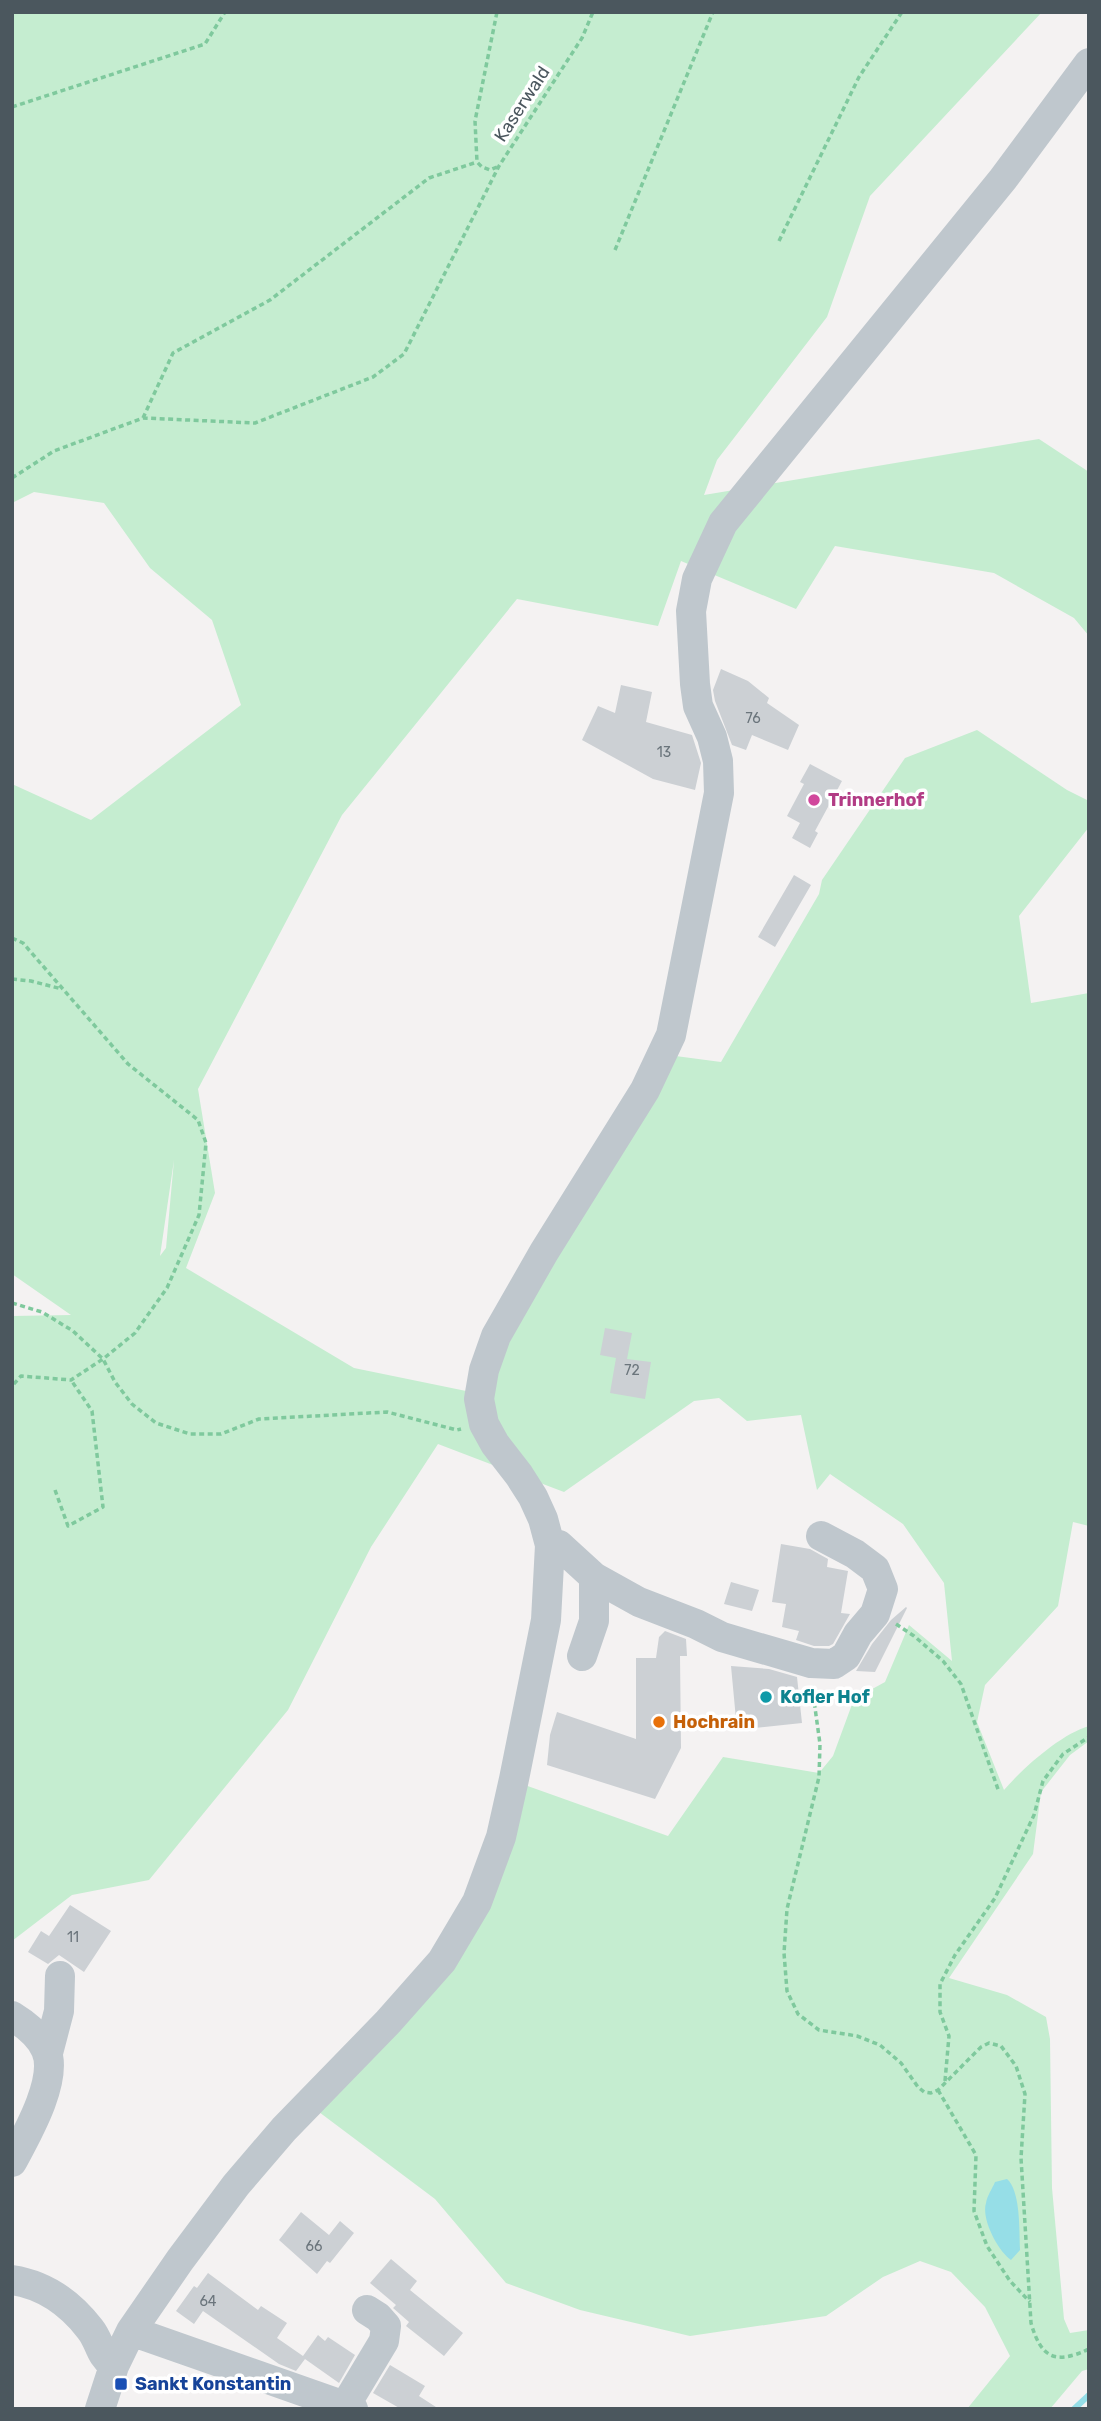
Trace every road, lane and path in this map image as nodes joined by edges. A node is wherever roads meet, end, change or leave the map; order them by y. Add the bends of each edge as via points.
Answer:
1 (225, 12) edge
2 (498, 12) edge
3 (593, 12) edge
4 (713, 12) edge
5 (902, 12) edge
6 (1089, 63) edge
7 (12, 107) edge
8 (477, 162) junction
9 (499, 166) junction
10 (779, 242) dead end
11 (615, 250) dead end
12 (143, 418) junction
13 (12, 478) edge
14 (12, 939) edge
15 (12, 979) edge
16 (64, 990) junction
17 (12, 1303) edge
18 (103, 1359) junction
19 (71, 1380) junction
20 (12, 1386) edge
21 (484, 1424) junction
22 (55, 1490) dead end
23 (821, 1535) dead end
24 (550, 1545) junction
25 (594, 1577) junction
26 (875, 1614) junction
27 (582, 1656) dead end
28 (811, 1663) junction
29 (1089, 1737) edge
30 (999, 1792) dead end
31 (60, 1976) dead end
32 (12, 2016) edge
33 (48, 2053) junction
34 (945, 2081) junction
35 (938, 2090) junction
36 (12, 2162) edge
37 (12, 2280) edge
38 (1030, 2302) junction
39 (367, 2310) dead end
40 (131, 2331) junction
41 (1089, 2349) edge
42 (114, 2366) junction
43 (349, 2407) edge
44 (100, 2409) edge

1 - 7 path via 205,44
2 - 8 path, Kaserwald via 475,121
3 - 9 path, Kaserwald via 582,38
4 - 11 path
5 - 10 path via 859,77
6 - 21 street via 1003,179 723,523 697,579 691,611 695,684 718,761 719,793 671,1035 645,1090 496,1336 480,1399
8 - 9 path, Kaserwald via 490,170
8 - 12 path via 429,178 270,300 173,353
9 - 12 path via 404,354 373,377 255,423
12 - 13 path via 54,451
14 - 16 path via 23,943
15 - 16 path
16 - 18 path via 128,1064 198,1120 206,1143 198,1215 167,1288 135,1333
17 - 18 path via 42,1312 73,1331
18 - 19 path
18 - 21 path via 132,1404 156,1423 190,1434 221,1434 259,1419 387,1412 457,1430
19 - 20 path via 21,1376
19 - 22 path via 92,1411 103,1507 68,1526
21 - 24 street via 533,1497
23 - 26 street via 875,1569 883,1589
24 - 25 street via 559,1545
24 - 40 street via 546,1620 517,1766 501,1838 477,1902 442,1961 236,2185
25 - 27 street via 594,1621
25 - 28 street via 639,1602 722,1637
26 - 28 street via 846,1656 834,1664
26 - 30 path via 914,1636 961,1684
28 - 35 path via 819,1777 787,1909 787,1991 798,2014 819,2030 880,2045 924,2092
29 - 34 path via 1063,1754 1043,1781 1034,1815 995,1898 940,1984 940,2012 949,2036
31 - 33 street via 59,2011
32 - 33 street via 39,2038
33 - 36 street via 47,2087
34 - 35 path
34 - 38 path via 989,2043 1001,2046 1016,2066 1025,2094 1020,2158
35 - 38 path via 976,2155 974,2211 987,2246
37 - 42 street via 32,2283 70,2306
38 - 41 path via 1031,2323 1046,2354 1059,2358
39 - 43 street via 386,2326 384,2341
40 - 42 street
40 - 43 street
42 - 44 street

